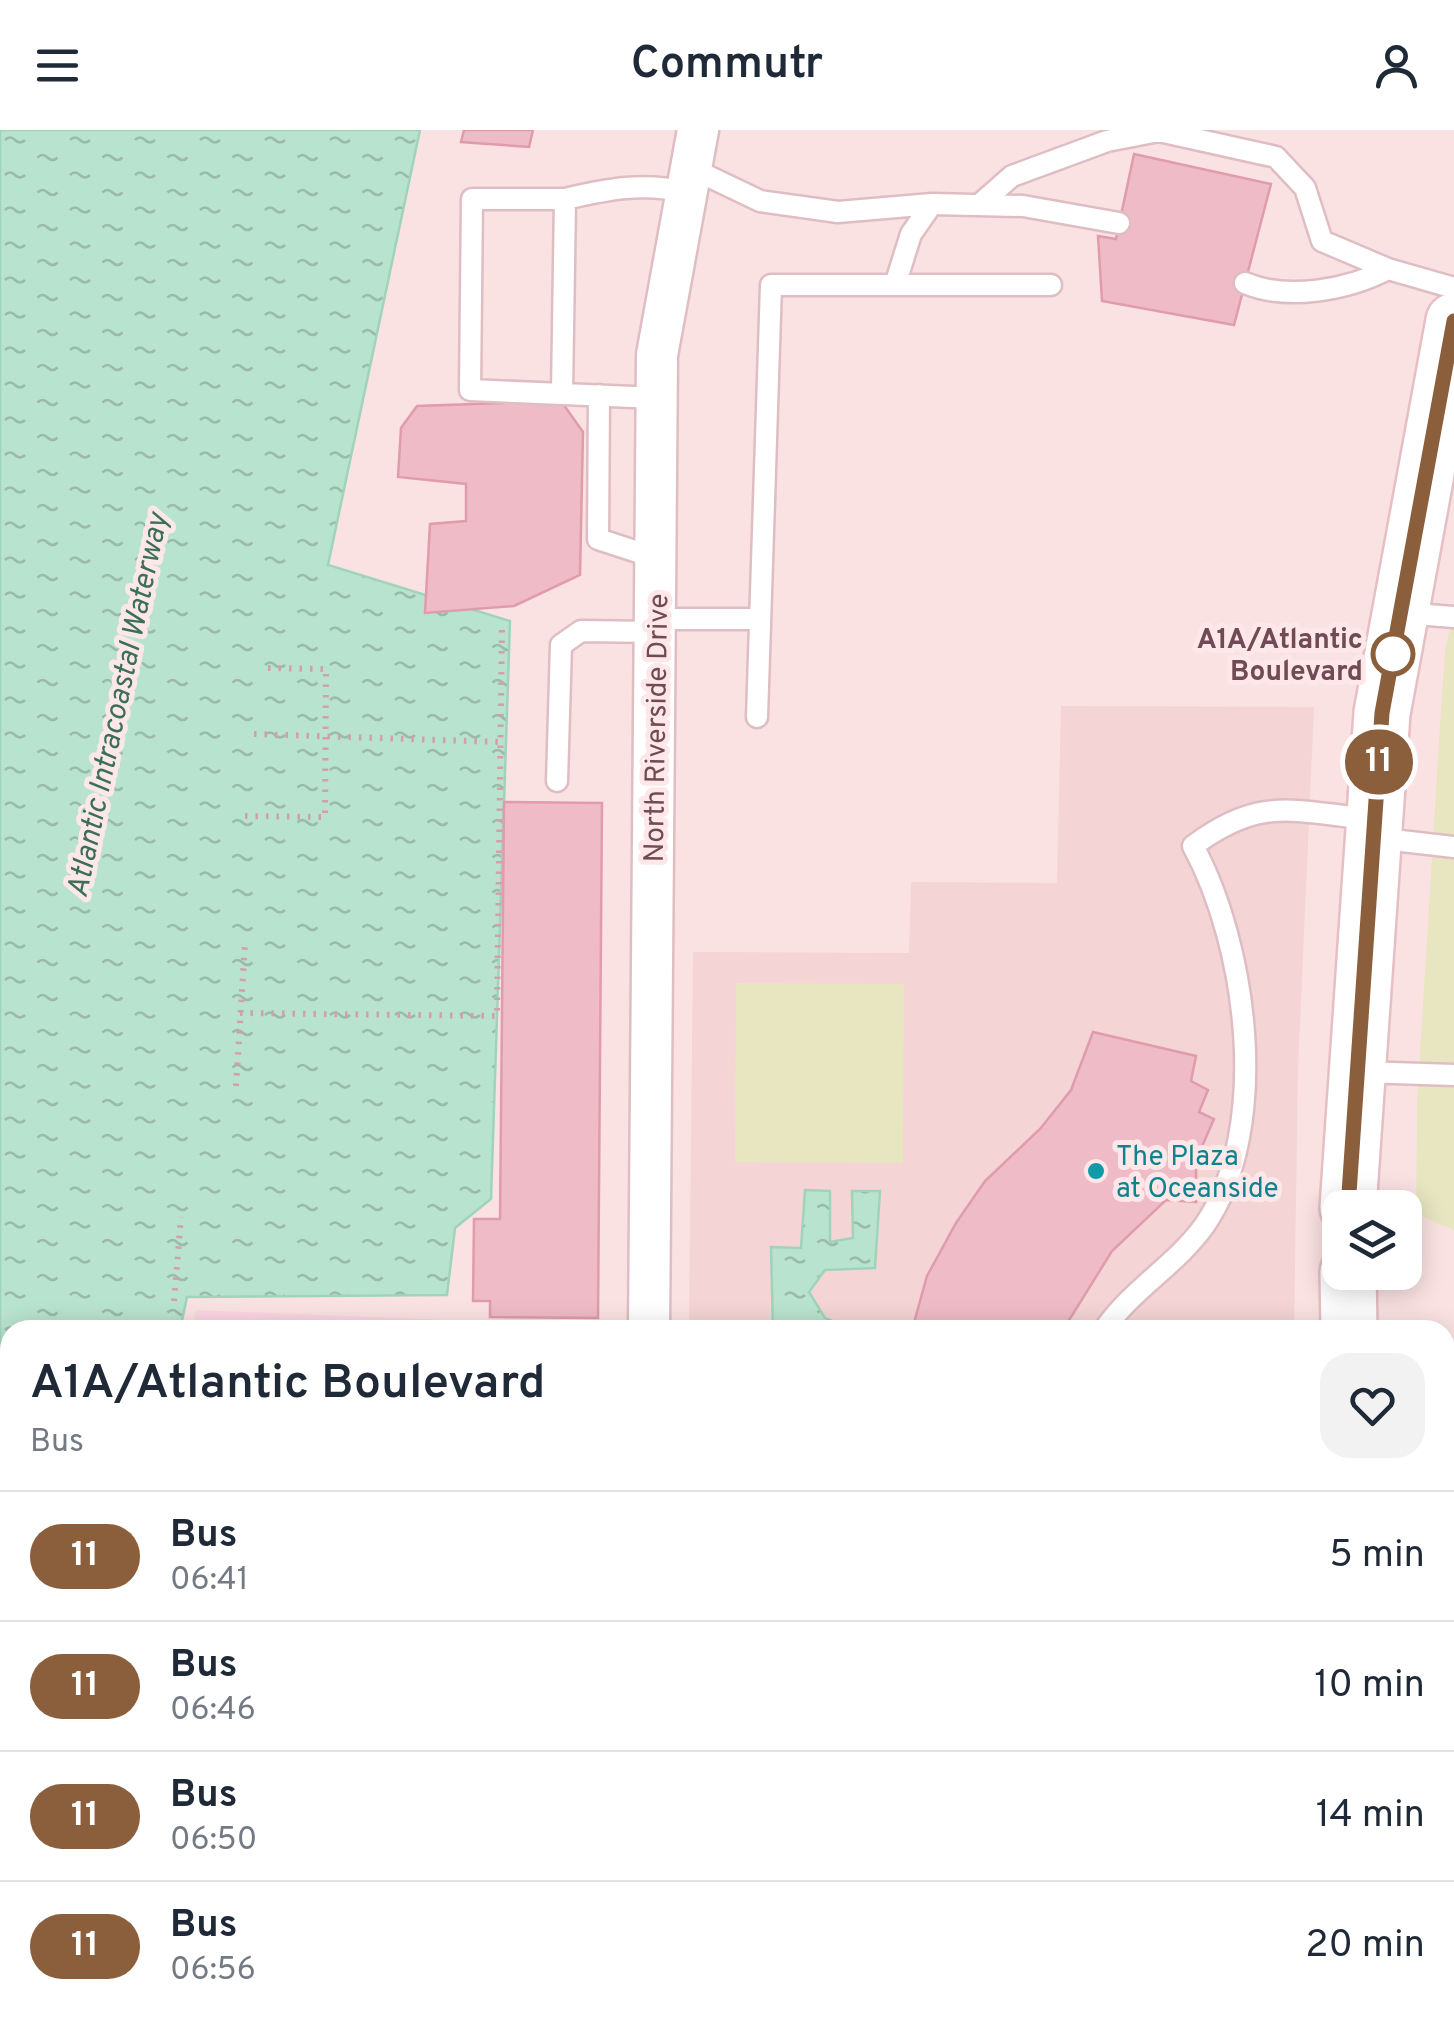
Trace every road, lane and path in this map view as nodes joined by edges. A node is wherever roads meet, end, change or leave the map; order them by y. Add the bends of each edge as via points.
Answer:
1 (692, 163) edge
2 (565, 199) junction
3 (932, 204) junction
4 (978, 205) junction
5 (1119, 222) dead end
6 (1388, 270) junction
7 (1245, 283) dead end
8 (895, 285) junction
9 (1051, 285) dead end
10 (1454, 288) edge
11 (1454, 321) edge
12 (562, 394) junction
13 (599, 395) junction
14 (656, 398) junction
15 (656, 558) junction
16 (1400, 613) junction
17 (1454, 617) edge
18 (759, 620) junction
19 (502, 622) dead end
20 (656, 626) junction
21 (266, 668) dead end
22 (757, 717) dead end
23 (254, 734) dead end
24 (325, 736) junction
25 (500, 742) junction
26 (558, 781) dead end
27 (245, 816) dead end
28 (1374, 828) junction
29 (1454, 847) edge
30 (245, 944) dead end
31 (240, 1013) junction
32 (1356, 1072) junction
33 (1454, 1075) edge
34 (236, 1086) dead end
35 (1349, 1190) edge
36 (181, 1216) dead end
37 (1348, 1290) edge
38 (174, 1301) dead end
39 (649, 1320) edge
40 (1114, 1320) edge
41 (1349, 1320) edge

1 - 2 lane via 653,184
1 - 3 lane via 760,200 838,212
1 - 14 street, North Riverside Drive via 659,338
2 - 12 lane
2 - 12 lane via 472,199 471,235 470,390
3 - 4 lane
3 - 8 lane via 911,234
4 - 5 lane
4 - 6 lane via 1029,169 1106,141 1159,131 1276,157 1305,188 1322,241
6 - 7 lane via 1364,282 1300,292 1268,293
6 - 10 lane
8 - 9 lane
8 - 18 lane via 771,285
11 - 16 main road
12 - 13 lane
13 - 14 lane
13 - 15 lane via 598,539
14 - 15 street, North Riverside Drive
15 - 20 street, North Riverside Drive
16 - 17 lane
16 - 28 main road via 1382,713
18 - 20 lane
18 - 22 lane
19 - 25 path
20 - 26 lane via 581,631 561,645
20 - 39 street, North Riverside Drive
21 - 24 path via 326,669
23 - 24 path
24 - 25 path
24 - 27 path via 324,817
25 - 31 path via 497,1016
28 - 29 lane
28 - 32 main road
28 - 40 lane via 1263,811 1223,824 1193,846 1214,892 1237,989 1246,1084 1242,1123 1234,1168 1204,1226
30 - 31 path
31 - 34 path
32 - 33 lane
32 - 35 main road
36 - 38 path
37 - 41 main road

